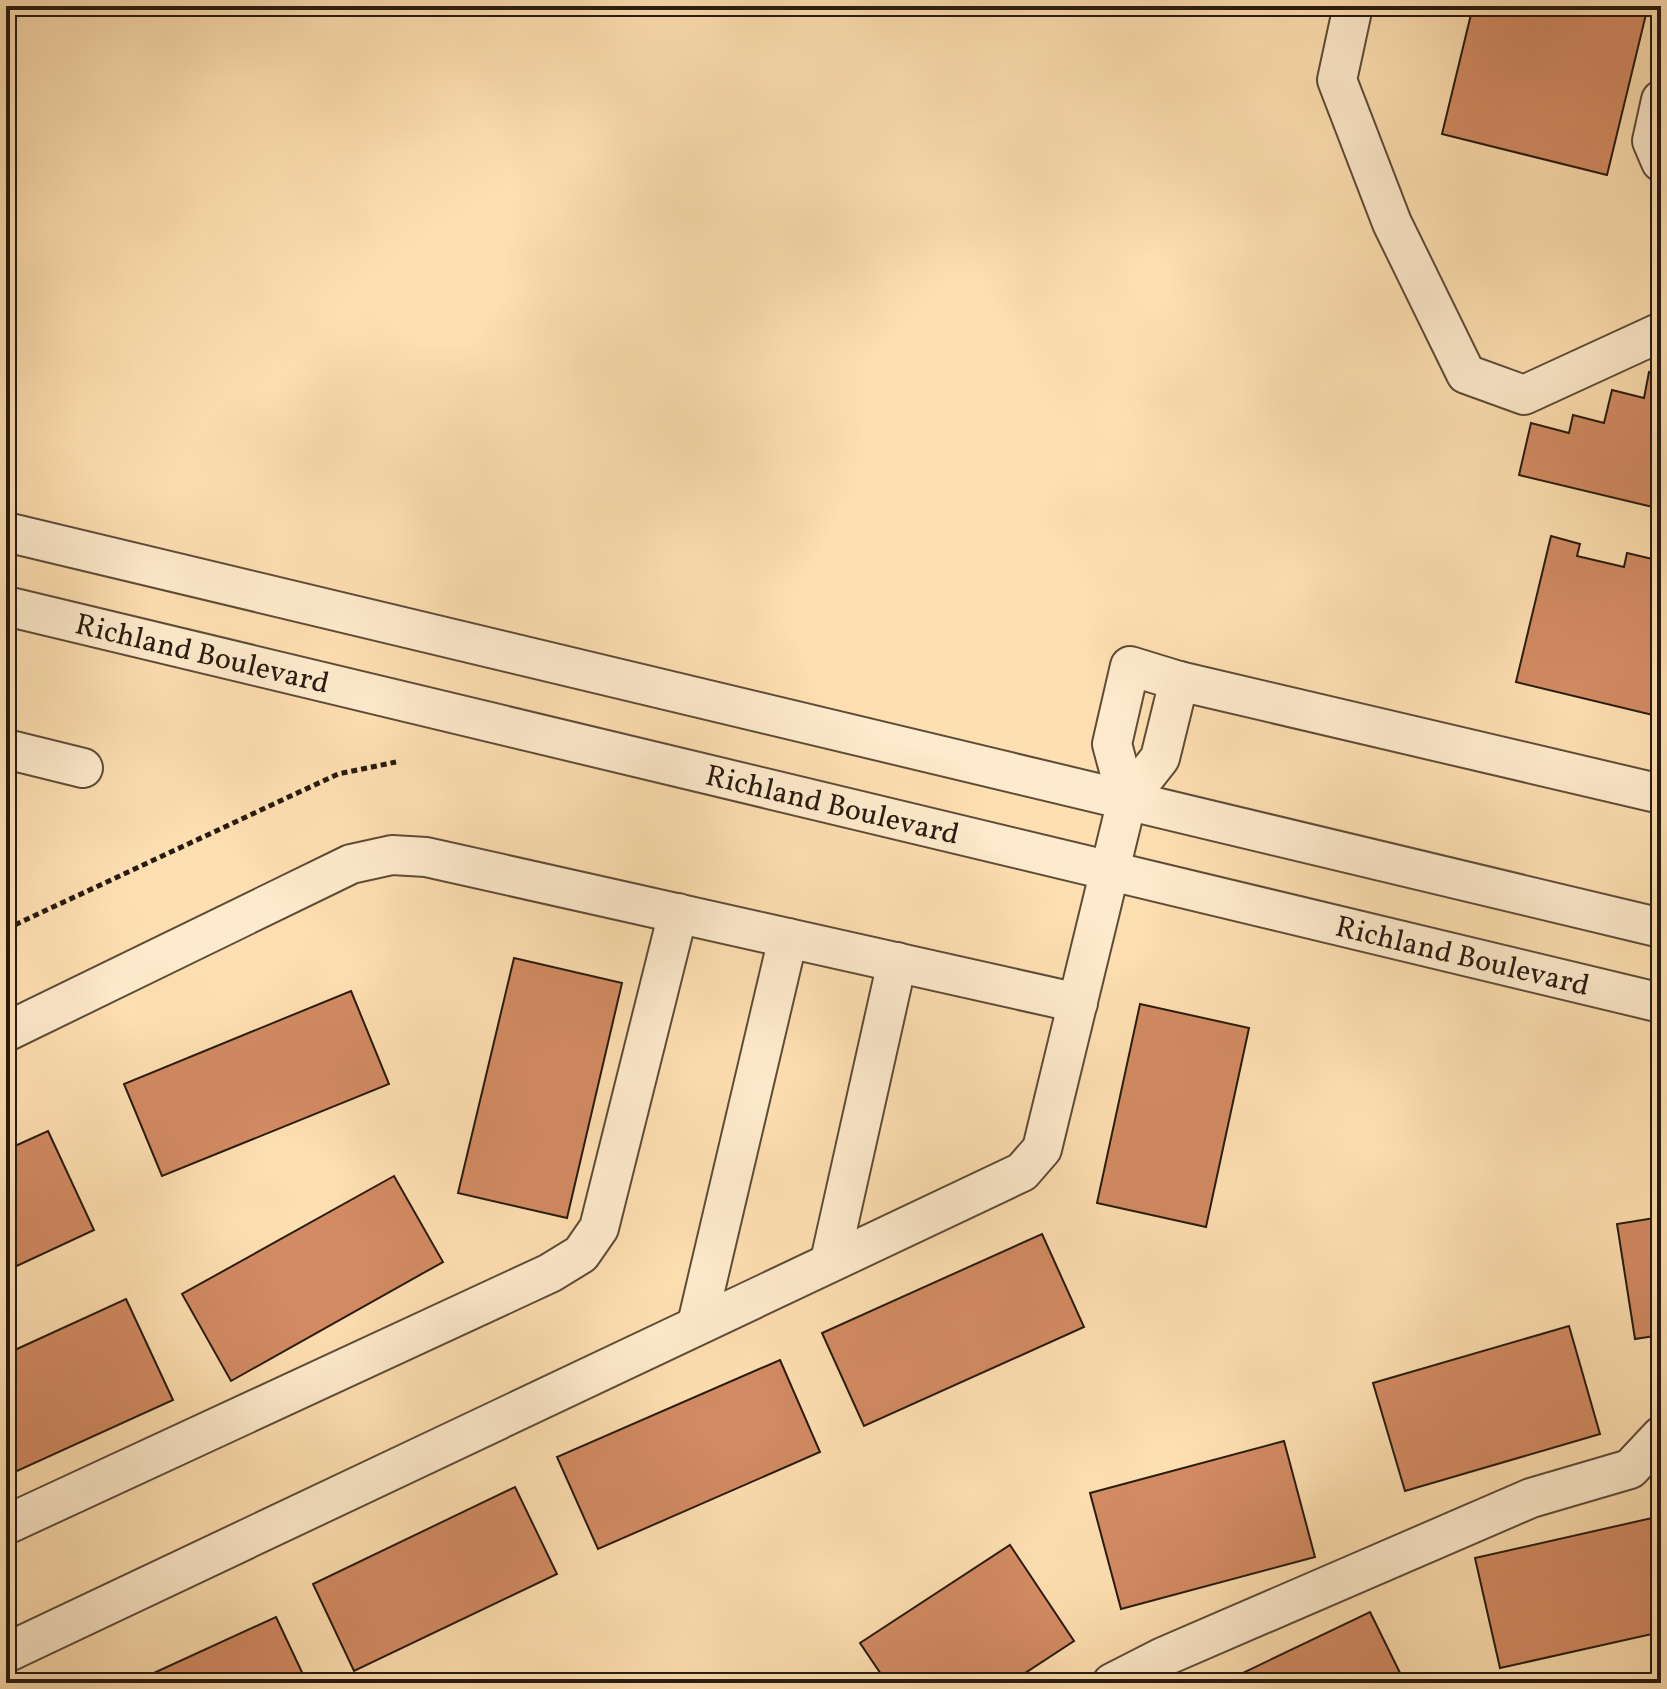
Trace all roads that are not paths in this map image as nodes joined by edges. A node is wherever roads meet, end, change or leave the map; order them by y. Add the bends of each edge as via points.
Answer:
1 (1353, 6) edge
2 (1661, 100) edge
3 (1661, 162) edge
4 (1661, 332) edge
5 (6, 532) edge
6 (6, 606) edge
7 (1179, 681) junction
8 (6, 749) edge
9 (83, 768) dead end
10 (1661, 794) edge
11 (1127, 800) junction
12 (1112, 871) junction
13 (678, 913) junction
14 (1661, 928) edge
15 (788, 938) junction
16 (897, 962) junction
17 (1078, 1003) junction
18 (1661, 1003) edge
19 (6, 1032) edge
20 (830, 1261) junction
21 (697, 1324) junction
22 (1661, 1436) edge
23 (6, 1525) edge
24 (6, 1653) edge
25 (1112, 1683) edge

1 - 4 street via 1337,80 1392,223 1466,374 1524,395
2 - 3 street via 1652,141
5 - 11 street
6 - 12 street, Richland Boulevard
7 - 10 street
7 - 11 street via 1160,758
7 - 11 street via 1130,666 1112,744
8 - 9 street
11 - 12 street
11 - 14 street
12 - 17 street
12 - 18 street, Richland Boulevard
13 - 15 street
13 - 19 street via 426,857 392,855 351,864
13 - 23 street via 599,1228 581,1254
15 - 16 street
15 - 21 street
16 - 17 street
16 - 20 street
17 - 20 street via 1042,1149 1022,1172
20 - 21 street
21 - 24 street
22 - 25 street via 1630,1469 1531,1498

